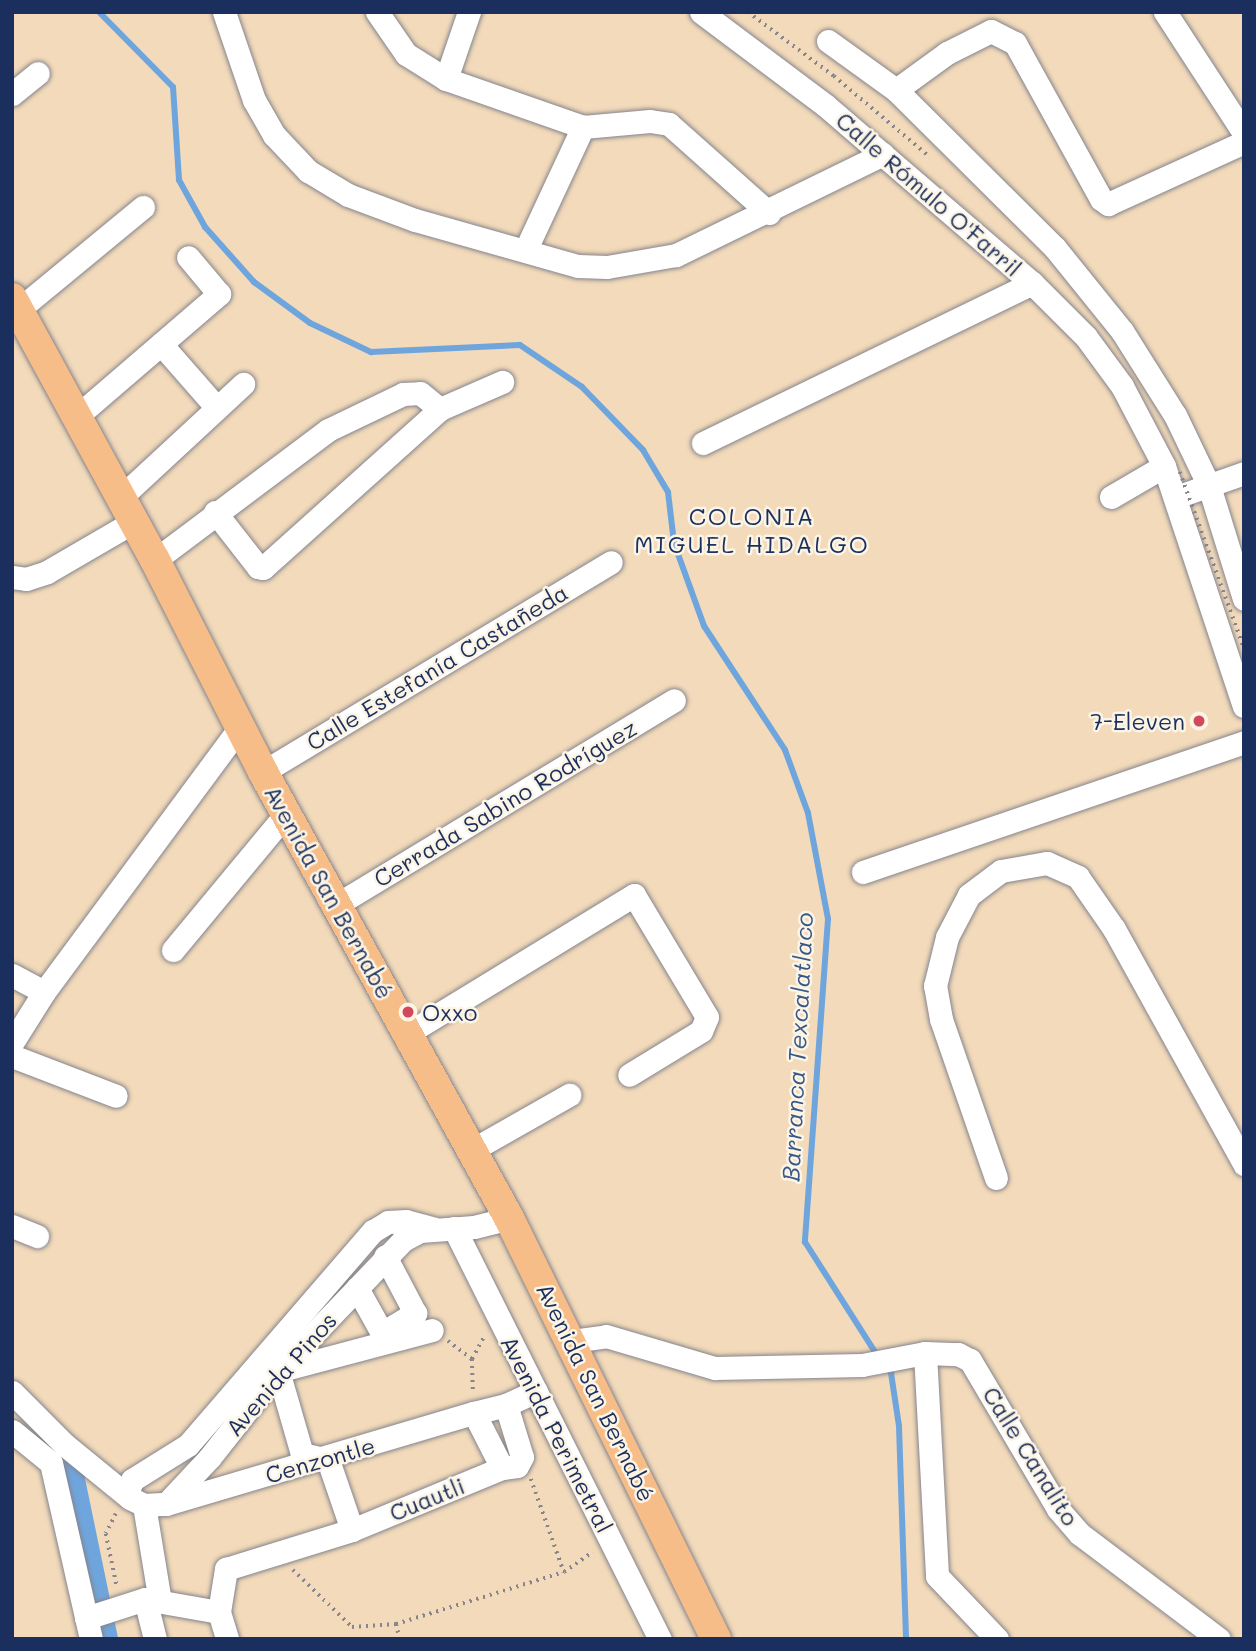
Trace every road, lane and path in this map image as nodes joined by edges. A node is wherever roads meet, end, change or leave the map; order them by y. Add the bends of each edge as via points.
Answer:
1 (224, 12) edge
2 (377, 12) edge
3 (469, 12) edge
4 (701, 12) edge
5 (748, 12) edge
6 (1165, 12) edge
7 (828, 41) dead end
8 (38, 73) dead end
9 (446, 79) junction
10 (896, 90) junction
11 (12, 94) edge
12 (583, 127) junction
13 (1244, 133) edge
14 (1244, 142) edge
15 (883, 154) junction
16 (933, 159) dead end
17 (143, 207) dead end
18 (769, 213) junction
19 (526, 249) junction
20 (188, 257) dead end
21 (1032, 283) junction
22 (15, 304) edge
23 (161, 344) junction
24 (502, 382) dead end
25 (243, 384) dead end
26 (217, 408) junction
27 (440, 409) junction
28 (76, 417) junction
29 (704, 443) dead end
30 (1172, 469) junction
31 (1244, 474) edge
32 (1209, 485) junction
33 (1111, 497) dead end
34 (1176, 497) junction
35 (127, 510) junction
36 (215, 512) junction
37 (155, 560) junction
38 (611, 562) dead end
39 (12, 577) edge
40 (1244, 599) edge
41 (1238, 649) edge
42 (674, 701) dead end
43 (1244, 706) edge
44 (240, 727) junction
45 (1244, 742) edge
46 (263, 772) junction
47 (286, 814) junction
48 (863, 872) dead end
49 (336, 905) junction
50 (173, 950) dead end
51 (12, 975) edge
52 (44, 992) junction
53 (408, 1033) junction
54 (12, 1043) edge
55 (12, 1056) edge
56 (629, 1075) dead end
57 (569, 1095) dead end
58 (116, 1096) dead end
59 (472, 1150) junction
60 (1244, 1164) edge
61 (996, 1178) dead end
62 (509, 1218) junction
63 (12, 1226) edge
64 (445, 1228) junction
65 (37, 1236) dead end
66 (385, 1256) junction
67 (357, 1288) junction
68 (432, 1330) joint
69 (572, 1341) junction
70 (914, 1354) junction
71 (278, 1371) junction
72 (536, 1391) junction
73 (12, 1392) edge
74 (506, 1405) junction
75 (474, 1413) junction
76 (18, 1442) edge
77 (328, 1460) junction
78 (512, 1463) junction
79 (146, 1501) junction
80 (352, 1530) junction
81 (610, 1541) junction
82 (276, 1554) junction
83 (564, 1572) junction
84 (153, 1600) junction
85 (117, 1605) junction
86 (219, 1612) junction
87 (396, 1624) junction
88 (89, 1625) edge
89 (155, 1639) edge
90 (227, 1639) edge
91 (400, 1639) edge
92 (660, 1639) edge
93 (716, 1639) edge
94 (997, 1639) edge
95 (1219, 1639) edge

1 - 19 street via 254,100 274,135 308,171 348,195 415,220
2 - 9 street via 406,54
3 - 9 street
4 - 15 street, Calle Rómulo O'Farril
5 - 16 path
6 - 13 street
7 - 10 street
8 - 11 street
9 - 12 street
10 - 14 street via 947,53 991,31 1015,43 1101,199 1108,204
10 - 32 street via 1055,248 1122,331 1175,415
12 - 18 street via 650,121 669,124
12 - 19 street
15 - 18 street
15 - 21 street, Calle Rómulo O'Farril
17 - 22 street
18 - 19 street via 676,255 607,267 578,266
20 - 23 street via 219,294
21 - 29 street, Calle Rómulo O'Farril
21 - 30 street via 1062,309 1108,366
22 - 28 main road, Avenida San Bernabé
23 - 26 street
23 - 28 street
24 - 27 street
25 - 26 street
26 - 35 street
27 - 36 street via 420,393 378,403 285,458
27 - 36 street via 269,565 258,567
28 - 35 main road, Avenida San Bernabé
30 - 33 street
30 - 34 street
30 - 41 path, bridge
31 - 32 street
32 - 34 street
32 - 40 street
34 - 41 street
35 - 37 main road, Avenida San Bernabé
35 - 39 street via 47,572 26,579
36 - 37 street
37 - 44 main road, Avenida San Bernabé
38 - 46 street, Calle Estefanía Castañeda
41 - 43 street
42 - 49 street, Cerrada Sabino Rodríguez
44 - 46 main road, Avenida San Bernabé
44 - 52 street
45 - 48 street
46 - 47 main road, Avenida San Bernabé
47 - 49 main road, Avenida San Bernabé
47 - 50 street
49 - 53 main road, Avenida San Bernabé
51 - 52 street
52 - 54 street
53 - 56 street via 634,895 707,1017 701,1031
53 - 59 main road, Avenida San Bernabé
55 - 58 street
57 - 59 street
59 - 62 main road, Avenida San Bernabé
60 - 61 street via 1114,929 1078,877 1047,863 1001,871 969,895 947,937 934,986
62 - 64 street, Avenida Pinos
62 - 69 main road, Avenida San Bernabé
63 - 65 street
64 - 66 street, Avenida Pinos via 411,1234
64 - 72 street, Avenida Perimetral
64 - 79 street, Avenida Pinos via 406,1221 388,1222 373,1231 188,1445 132,1480
66 - 67 street, Avenida Pinos
66 - 67 street via 415,1313 382,1333
67 - 71 street, Avenida Pinos
68 - 71 street
68 - 75 path via 472,1359
69 - 70 street, Calle Canalito via 606,1336 715,1368 862,1365
69 - 93 main road, Avenida San Bernabé
70 - 94 street via 937,1576
70 - 95 street, Calle Canalito via 958,1354 970,1360 1058,1509 1080,1534
71 - 77 street via 302,1454
71 - 79 street, Avenida Pinos via 210,1457
72 - 74 street, Cenzontle
72 - 81 street, Avenida Perimetral
73 - 79 street via 65,1446
74 - 75 street, Cenzontle
74 - 78 street
75 - 77 street, Cenzontle
75 - 78 street
76 - 88 street via 51,1464
77 - 79 street, Cenzontle
77 - 80 street
78 - 80 street, Cuautli
78 - 83 path
79 - 84 street
79 - 85 path via 106,1534
80 - 82 street, Cuautli
81 - 83 path
81 - 92 street, Avenida Perimetral
82 - 86 street, Cuautli via 226,1569
82 - 87 path via 352,1626
83 - 87 path
84 - 85 street
84 - 86 street
84 - 89 street
85 - 88 street
86 - 90 street
87 - 91 path

